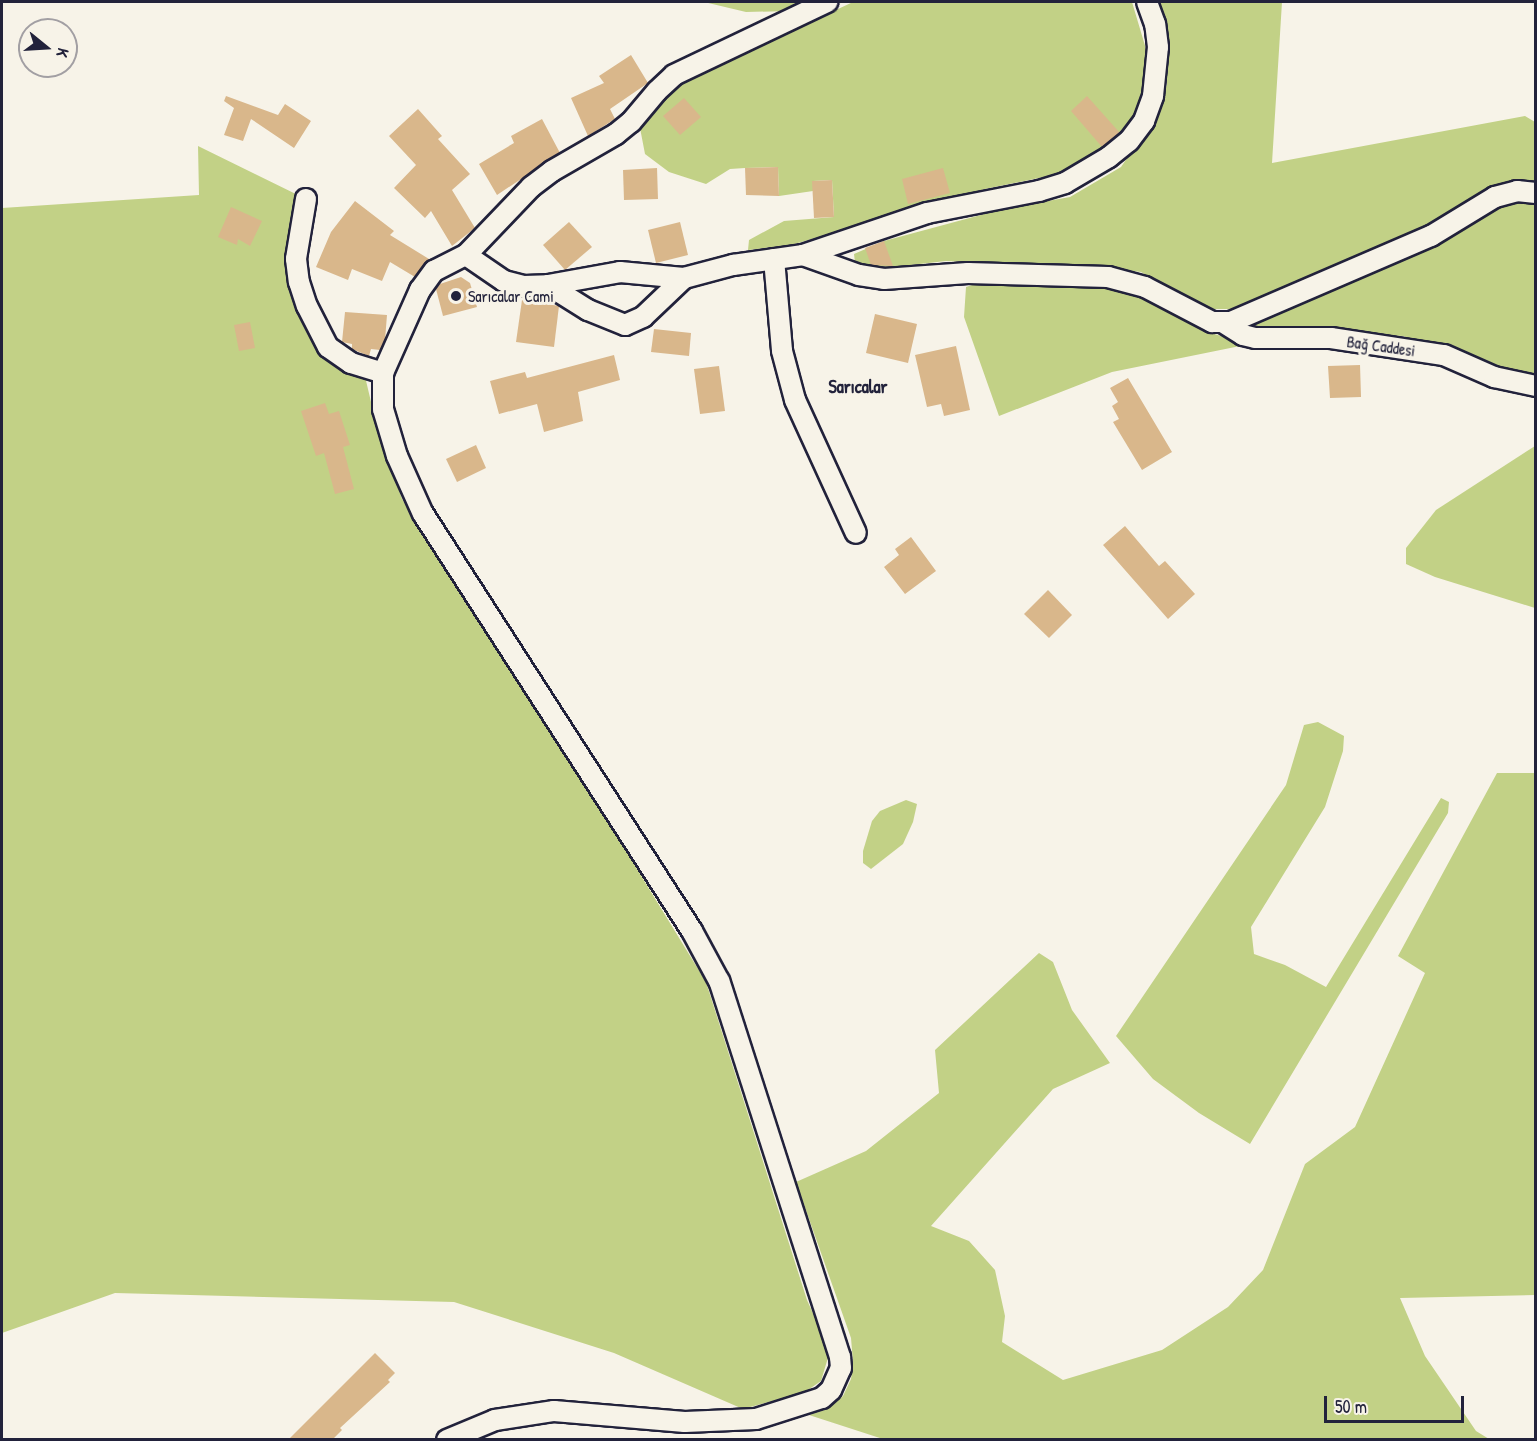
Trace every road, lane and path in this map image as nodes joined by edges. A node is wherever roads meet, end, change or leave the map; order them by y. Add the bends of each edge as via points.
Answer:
1 (827, 2) edge
2 (1147, 2) edge
3 (1536, 193) edge
4 (306, 200) dead end
5 (466, 255) junction
6 (803, 255) junction
7 (774, 259) junction
8 (684, 278) junction
9 (548, 285) junction
10 (1224, 323) junction
11 (383, 373) junction
12 (1536, 386) edge
13 (856, 533) dead end
14 (447, 1440) edge

1 - 5 street via 674,75 616,134 552,171 531,188
2 - 6 street via 1158,46 1153,96 1144,121 1109,157 1065,183 927,213
3 - 10 street via 1517,191 1495,197 1431,236
4 - 11 street via 296,259 307,306 323,339 339,357
5 - 9 street via 512,285
5 - 11 street via 427,278
6 - 7 street
6 - 10 street, Bağ Caddesi via 884,279 968,273 1108,276 1145,286 1193,314
7 - 8 street
7 - 13 street via 782,351 795,400
8 - 9 street via 620,272
8 - 9 street via 643,317 625,325 588,310
10 - 12 street, Bağ Caddesi via 1255,338 1331,338 1444,355 1494,376
11 - 14 street via 381,396 386,425 423,514 692,931 718,981 840,1357 837,1379 822,1398 756,1419 669,1421 554,1411 495,1420

